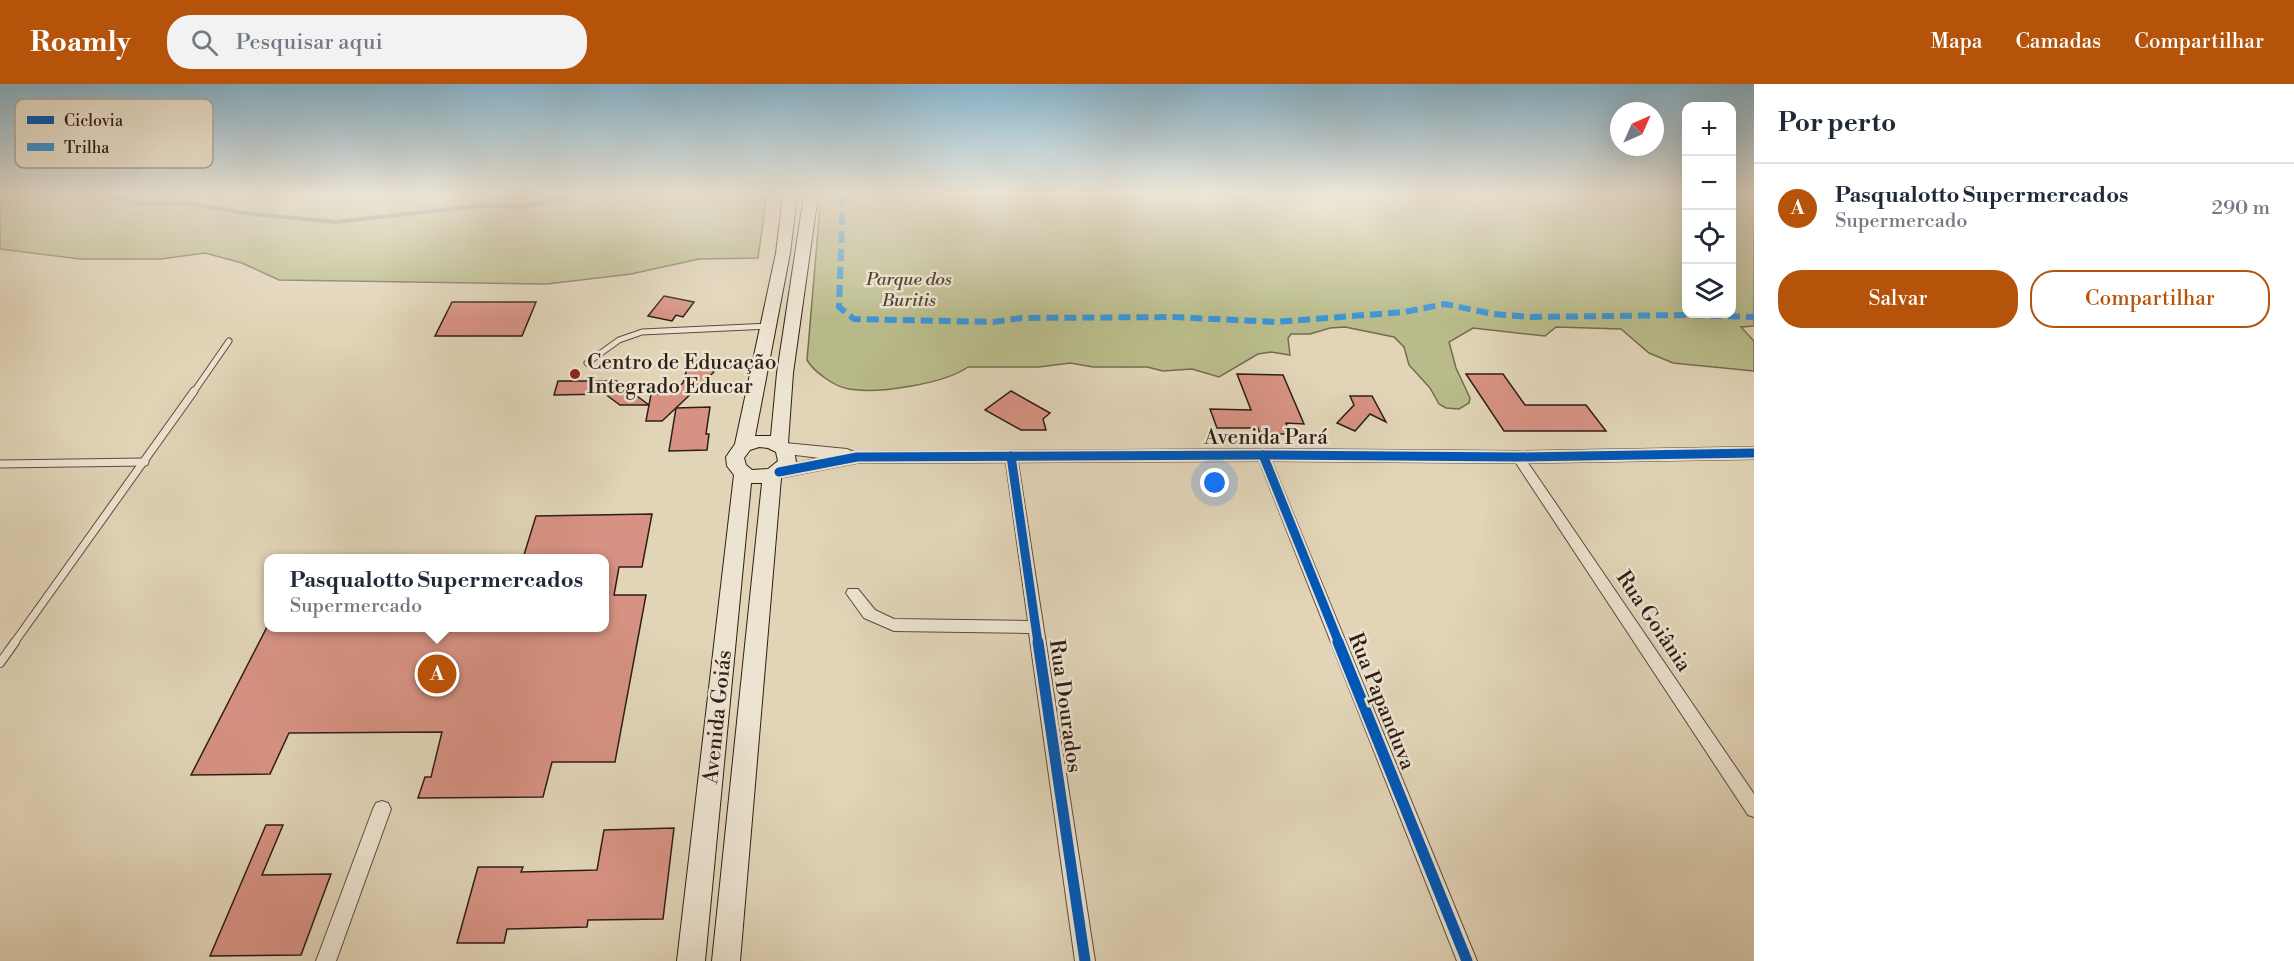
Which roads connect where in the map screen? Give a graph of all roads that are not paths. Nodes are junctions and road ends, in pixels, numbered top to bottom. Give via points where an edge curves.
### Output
1 (785, 236) edge
2 (805, 236) edge
3 (769, 326) junction
4 (229, 341) dead end
5 (587, 363) dead end
6 (744, 446) junction
7 (782, 447) junction
8 (1754, 453) edge
9 (1263, 455) junction
10 (1011, 456) junction
11 (857, 457) junction
12 (1518, 457) junction
13 (146, 462) junction
14 (0, 464) edge
15 (776, 473) junction
16 (743, 474) junction
17 (853, 592) dead end
18 (1036, 627) junction
19 (0, 663) edge
20 (382, 809) dead end
21 (1754, 809) edge
22 (326, 961) edge
23 (691, 961) edge
24 (726, 961) edge
25 (1085, 961) edge
26 (1467, 961) edge

1 - 3 main road
2 - 7 main road via 785,373
3 - 5 lane via 636,333 616,340
3 - 6 main road
4 - 13 lane
6 - 7 main road via 758,441
6 - 16 main road via 735,457 737,469
7 - 11 street
7 - 15 main road via 787,462
8 - 12 street, Avenida Pará
9 - 10 street, Avenida Pará
9 - 12 street, Avenida Pará
9 - 26 street, Rua Papanduva
10 - 11 street, Avenida Pará
10 - 18 street, Rua Dourados
11 - 15 street, Avenida Pará
12 - 21 street, Rua Goiânia
13 - 14 lane
13 - 19 lane
15 - 16 main road via 756,477
15 - 24 main road, Avenida Goiás
16 - 23 main road, Avenida Goiás
17 - 18 street via 866,613 894,625
18 - 25 street, Rua Dourados
20 - 22 street

